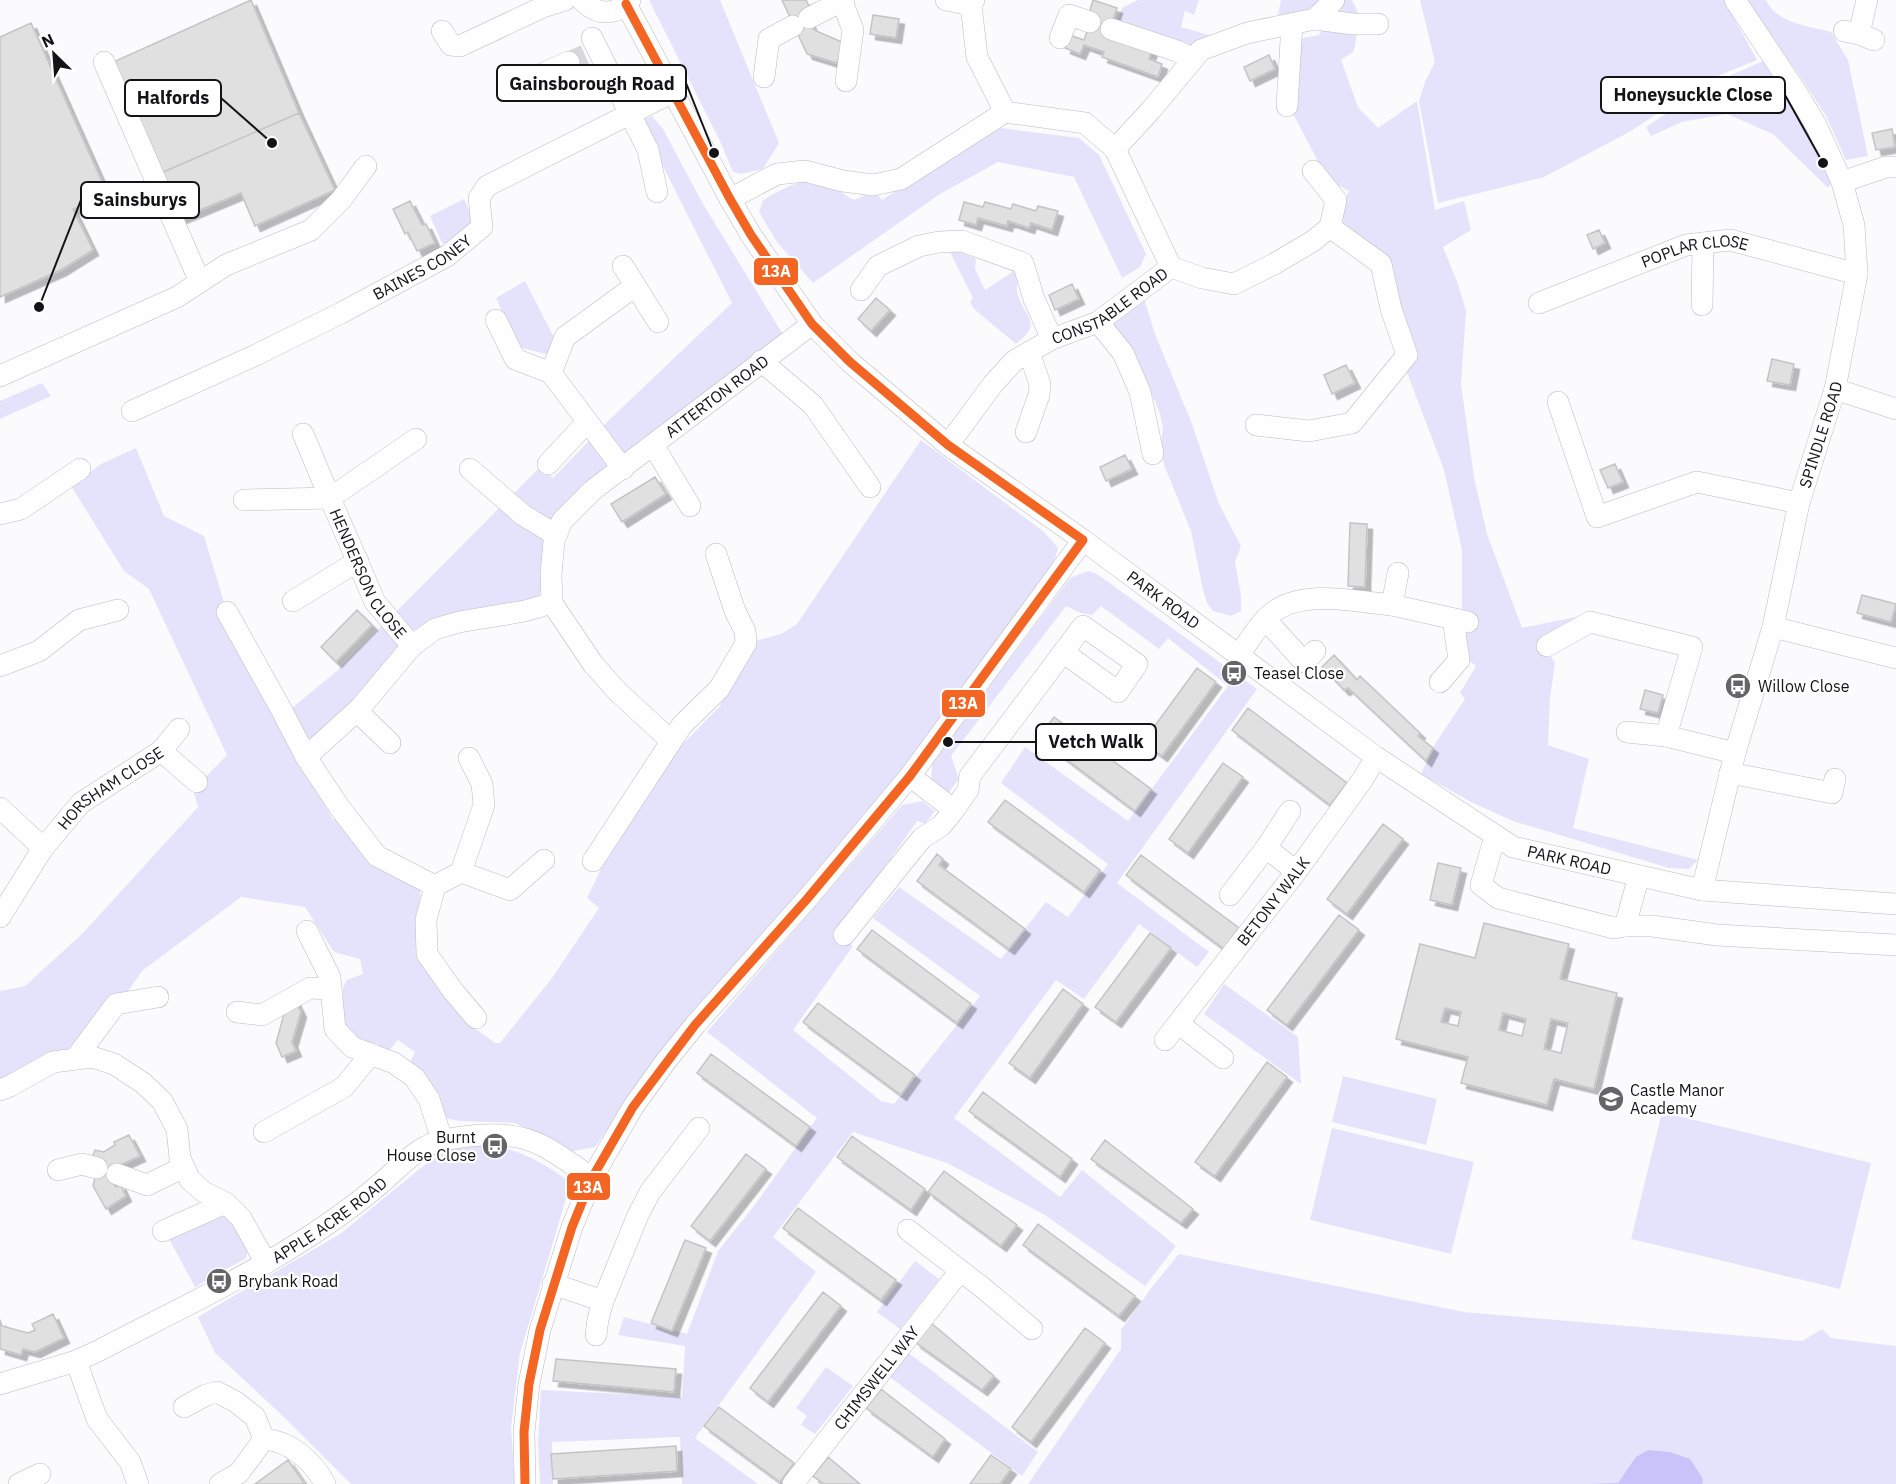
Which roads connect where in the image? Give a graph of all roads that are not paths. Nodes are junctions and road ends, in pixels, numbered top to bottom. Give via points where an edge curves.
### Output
1 (565, 0) edge
2 (582, 0) edge
3 (946, 0) edge
4 (1334, 0) edge
5 (1735, 0) edge
6 (1866, 0) edge
7 (843, 1) edge
8 (628, 2) edge
9 (973, 2) edge
10 (1315, 19) junction
11 (1090, 22) dead end
12 (1292, 24) junction
13 (1378, 24) dead end
14 (1111, 29) dead end
15 (442, 31) dead end
16 (1859, 35) dead end
17 (1060, 38) dead end
18 (1193, 59) junction
19 (104, 62) dead end
20 (764, 77) dead end
21 (846, 81) dead end
22 (516, 86) dead end
23 (674, 92) junction
24 (1287, 106) dead end
25 (1005, 112) junction
26 (630, 114) junction
27 (1115, 149) junction
28 (366, 166) dead end
29 (1896, 166) edge
30 (1313, 171) dead end
31 (1842, 182) junction
32 (657, 192) dead end
33 (730, 199) junction
34 (1330, 227) junction
35 (1703, 243) junction
36 (623, 266) dead end
37 (1171, 267) junction
38 (1857, 274) junction
39 (200, 282) junction
40 (634, 286) junction
41 (861, 290) dead end
42 (1539, 303) dead end
43 (1702, 305) dead end
44 (495, 320) dead end
45 (658, 322) dead end
46 (1098, 322) junction
47 (812, 324) junction
48 (1052, 339) junction
49 (1029, 352) junction
50 (761, 361) junction
51 (551, 373) junction
52 (0, 376) edge
53 (1834, 389) junction
54 (1558, 402) dead end
55 (1896, 409) edge
56 (132, 411) dead end
57 (587, 422) junction
58 (1256, 425) dead end
59 (1026, 432) dead end
60 (303, 434) dead end
61 (416, 439) dead end
62 (653, 445) junction
63 (948, 445) junction
64 (1153, 454) dead end
65 (548, 464) dead end
66 (80, 469) dead end
67 (471, 469) dead end
68 (623, 469) junction
69 (870, 487) dead end
70 (330, 498) junction
71 (244, 500) dead end
72 (1798, 503) junction
73 (690, 506) dead end
74 (0, 514) edge
75 (556, 535) junction
76 (1083, 540) junction
77 (716, 554) dead end
78 (358, 561) junction
79 (1398, 573) dead end
80 (293, 601) dead end
81 (552, 603) junction
82 (1392, 605) junction
83 (118, 610) dead end
84 (227, 612) dead end
85 (1266, 620) junction
86 (1773, 627) junction
87 (412, 646) junction
88 (1547, 646) dead end
89 (1315, 651) dead end
90 (1063, 652) dead end
91 (1239, 655) junction
92 (1896, 658) edge
93 (0, 666) edge
94 (1440, 682) dead end
95 (357, 711) junction
96 (179, 729) dead end
97 (1627, 732) dead end
98 (1666, 736) junction
99 (672, 741) junction
100 (390, 743) dead end
101 (161, 751) junction
102 (306, 757) junction
103 (1376, 757) junction
104 (469, 758) dead end
105 (1733, 763) junction
106 (910, 776) junction
107 (1835, 779) dead end
108 (197, 782) dead end
109 (0, 808) edge
110 (954, 810) junction
111 (1290, 811) dead end
112 (1495, 836) junction
113 (42, 848) junction
114 (1266, 848) junction
115 (544, 860) dead end
116 (593, 861) dead end
117 (1296, 871) junction
118 (461, 872) junction
119 (1639, 876) junction
120 (435, 886) junction
121 (1702, 890) junction
122 (1230, 895) dead end
123 (1896, 904) edge
124 (0, 917) edge
125 (1625, 926) junction
126 (307, 931) dead end
127 (844, 935) dead end
128 (1896, 945) edge
129 (330, 989) junction
130 (158, 997) dead end
131 (237, 1011) dead end
132 (476, 1018) dead end
133 (1179, 1024) junction
134 (1165, 1040) dead end
135 (371, 1054) junction
136 (1223, 1058) dead end
137 (75, 1059) junction
138 (0, 1090) edge
139 (699, 1128) dead end
140 (264, 1132) dead end
141 (442, 1140) junction
142 (184, 1167) junction
143 (57, 1170) dead end
144 (592, 1178) junction
145 (226, 1203) junction
146 (908, 1230) dead end
147 (163, 1232) dead end
148 (266, 1263) junction
149 (960, 1271) junction
150 (553, 1284) junction
151 (603, 1301) junction
152 (1032, 1329) dead end
153 (596, 1335) dead end
154 (76, 1361) junction
155 (0, 1384) edge
156 (184, 1407) dead end
157 (264, 1439) junction
158 (40, 1474) dead end
159 (18, 1484) edge
160 (138, 1484) edge
161 (220, 1484) edge
162 (325, 1484) edge
163 (525, 1484) edge
164 (793, 1484) edge

1 - 15 street via 460,46 451,45
2 - 8 street via 589,7 608,12
3 - 9 street
4 - 10 street
5 - 31 street, SPINDLE ROAD via 1796,90
6 - 16 street
7 - 20 street via 769,39
7 - 21 street via 853,30
8 - 23 street, PARK ROAD
9 - 25 street via 977,57
10 - 12 street
10 - 13 street
11 - 17 street via 1069,15
12 - 18 street via 1247,33 1201,50
12 - 24 street
14 - 18 street
18 - 27 street
19 - 39 street
22 - 26 street via 586,51
23 - 26 street, BAINES CONEY
23 - 33 street, PARK ROAD
25 - 27 street, CONSTABLE ROAD via 1085,123
25 - 33 street via 900,179 873,185 805,171 777,174
26 - 32 street via 648,150
26 - 56 street, BAINES CONEY via 487,186 479,198 482,227 447,256 256,355
27 - 37 street, CONSTABLE ROAD
28 - 39 street via 341,200 311,230 225,265
29 - 31 street
30 - 34 street via 1336,200
31 - 38 street, SPINDLE ROAD via 1854,225
33 - 47 street, PARK ROAD
34 - 37 street via 1313,241 1234,284
34 - 58 street via 1381,264 1407,355 1352,423 1309,432
35 - 38 street, POPLAR CLOSE via 1730,240
35 - 42 street, POPLAR CLOSE via 1686,245
35 - 43 street
36 - 40 street
37 - 46 street, CONSTABLE ROAD
38 - 53 street, SPINDLE ROAD
39 - 52 street via 177,297
40 - 45 street
40 - 51 street via 565,337
41 - 48 street via 878,266 919,246 962,240 1023,263
44 - 51 street via 515,359
46 - 48 street, CONSTABLE ROAD
46 - 64 street via 1123,353 1140,392
47 - 50 street, ATTERTON ROAD
47 - 63 street, PARK ROAD via 850,362
48 - 49 street, CONSTABLE ROAD
49 - 59 street via 1040,384
49 - 63 street, CONSTABLE ROAD via 1014,361 993,384
50 - 62 street, ATTERTON ROAD
50 - 69 street via 813,405
51 - 57 street
53 - 55 street
53 - 72 street, SPINDLE ROAD
54 - 72 street via 1597,517 1696,482
57 - 65 street
57 - 68 street
60 - 70 street
61 - 70 street, HENDERSON CLOSE
62 - 68 street, ATTERTON ROAD
62 - 73 street
63 - 76 street, PARK ROAD
66 - 74 street via 21,509
67 - 75 street via 523,515
68 - 75 street, ATTERTON ROAD via 593,490 562,521
70 - 71 street, HENDERSON CLOSE
70 - 78 street, HENDERSON CLOSE
72 - 86 street, SPINDLE ROAD
75 - 81 street, ATTERTON ROAD
76 - 91 street, PARK ROAD
76 - 106 street
77 - 99 street via 746,642 719,689 682,725
78 - 80 street
78 - 87 street, HENDERSON CLOSE via 375,602
79 - 82 street
81 - 87 street, HENDERSON CLOSE via 435,629
81 - 99 street via 593,664
82 - 85 street via 1311,598 1277,609
82 - 94 street via 1460,621 1459,660
83 - 93 street via 79,620 39,651
84 - 102 street
85 - 89 street via 1304,662
85 - 91 street
86 - 92 street
86 - 105 street, SPINDLE ROAD
87 - 95 street, HENDERSON CLOSE
88 - 98 street via 1590,622 1692,647
90 - 110 street via 970,776 968,790
91 - 103 street, PARK ROAD
95 - 100 street
95 - 102 street, HENDERSON CLOSE
96 - 101 street, HORSHAM CLOSE
97 - 98 street
98 - 105 street
99 - 116 street
101 - 108 street
101 - 113 street, HORSHAM CLOSE via 81,803
102 - 120 street via 377,856
103 - 112 street, PARK ROAD
103 - 117 street, BETONY WALK
104 - 118 street via 482,784 484,805
105 - 107 street via 1832,793
105 - 121 street, SPINDLE ROAD
106 - 110 street
106 - 144 street via 666,1061 633,1107
109 - 113 street
110 - 127 street via 941,826 922,838
111 - 114 street
112 - 119 street, PARK ROAD via 1513,847
112 - 125 street via 1481,885 1498,898 1614,928
113 - 124 street, HORSHAM CLOSE
114 - 117 street
114 - 122 street
115 - 118 street via 510,890
117 - 133 street, BETONY WALK
118 - 120 street
119 - 121 street, PARK ROAD
119 - 125 street
120 - 132 street via 426,920 427,954
121 - 123 street, PARK ROAD
125 - 128 street
126 - 129 street via 330,977
129 - 131 street via 310,988 262,1015
129 - 135 street via 335,1029 352,1047
130 - 137 street via 116,1004
133 - 134 street, BETONY WALK
133 - 136 street
135 - 140 street via 344,1087
135 - 141 street via 414,1077 429,1099
137 - 138 street via 53,1062
137 - 142 street via 92,1057 114,1064 162,1101 177,1129
139 - 151 street via 650,1192
141 - 144 street, APPLE ACRE ROAD via 510,1135 541,1145
141 - 148 street, APPLE ACRE ROAD via 425,1147 311,1236
142 - 143 street via 147,1185 82,1164
142 - 145 street via 190,1180
144 - 150 street
145 - 147 street
145 - 148 street via 241,1218
146 - 149 street
148 - 154 street, APPLE ACRE ROAD
149 - 152 street
149 - 164 street, CHIMSWELL WAY
150 - 151 street
150 - 163 street via 529,1384 524,1432
151 - 153 street
154 - 155 street, APPLE ACRE ROAD
154 - 160 street via 97,1419 130,1462
156 - 157 street via 218,1392 255,1417
157 - 161 street via 239,1473
157 - 162 street via 289,1445
158 - 159 street

